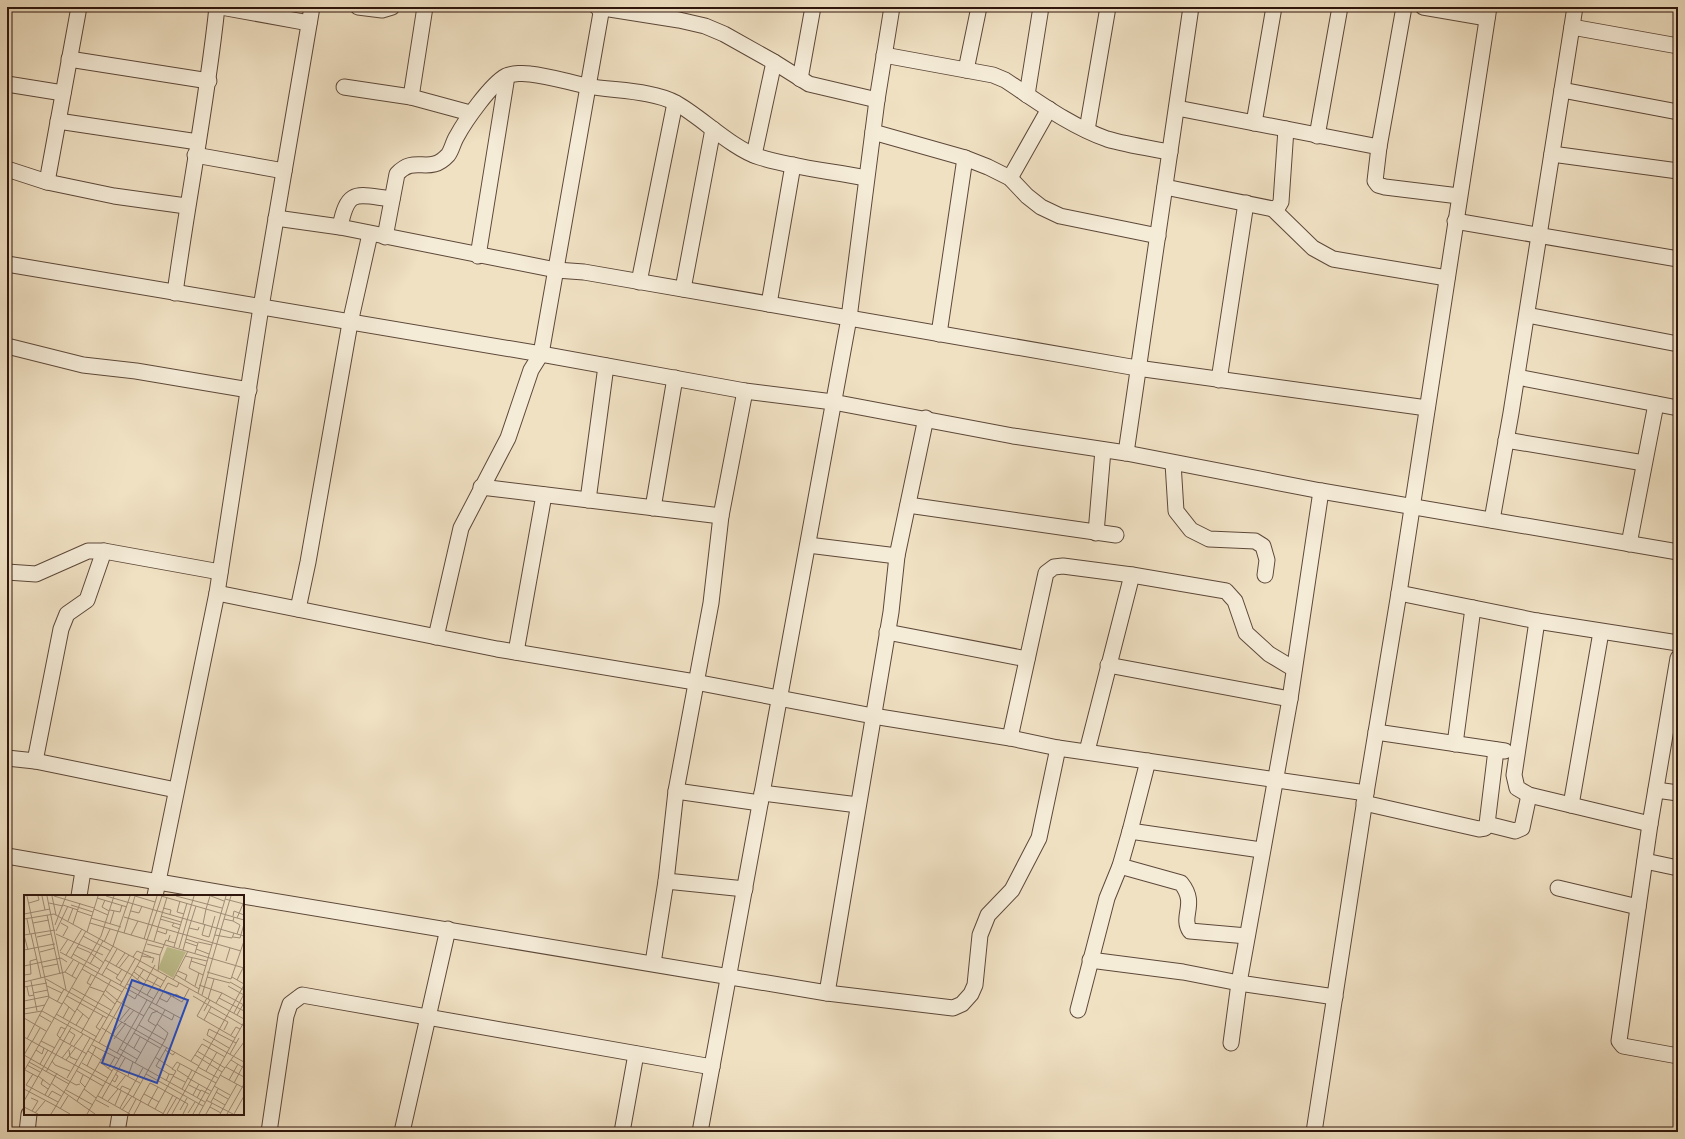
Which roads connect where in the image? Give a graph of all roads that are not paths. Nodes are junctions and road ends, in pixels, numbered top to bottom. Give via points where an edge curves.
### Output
1 (79, 7) edge
2 (217, 7) edge
3 (221, 7) edge
4 (312, 7) edge
5 (358, 7) edge
6 (392, 7) edge
7 (425, 7) edge
8 (600, 7) edge
9 (813, 7) edge
10 (892, 7) edge
11 (979, 7) edge
12 (1042, 7) edge
13 (1108, 7) edge
14 (1191, 7) edge
15 (1274, 7) edge
16 (1340, 7) edge
17 (1404, 7) edge
18 (1423, 7) edge
19 (1575, 7) edge
20 (680, 13) edge
21 (1488, 13) edge
22 (309, 23) junction
23 (1572, 27) junction
24 (1678, 46) edge
25 (884, 55) junction
26 (69, 59) junction
27 (774, 62) junction
28 (966, 70) junction
29 (506, 76) junction
30 (800, 79) junction
31 (209, 81) junction
32 (7, 84) edge
33 (588, 86) junction
34 (344, 87) dead end
35 (1562, 90) junction
36 (64, 93) junction
37 (1027, 95) junction
38 (411, 97) junction
39 (877, 100) junction
40 (675, 103) junction
41 (1176, 108) junction
42 (1049, 109) junction
43 (1678, 112) edge
44 (470, 113) junction
45 (58, 120) junction
46 (1254, 123) junction
47 (713, 128) junction
48 (1286, 129) junction
49 (1087, 130) junction
50 (872, 132) junction
51 (1317, 136) junction
52 (1379, 147) junction
53 (197, 148) junction
54 (1170, 152) junction
55 (1552, 154) junction
56 (754, 155) junction
57 (966, 158) junction
58 (793, 164) junction
59 (284, 171) junction
60 (1678, 171) edge
61 (8, 174) edge
62 (866, 178) junction
63 (1010, 178) junction
64 (47, 182) junction
65 (1165, 187) junction
66 (1459, 196) junction
67 (392, 199) junction
68 (1246, 204) junction
69 (186, 206) junction
70 (1273, 209) junction
71 (276, 218) junction
72 (1455, 222) junction
73 (340, 227) junction
74 (377, 235) junction
75 (1539, 235) junction
76 (1158, 236) junction
77 (478, 256) junction
78 (1678, 257) edge
79 (7, 264) edge
80 (556, 270) junction
81 (1447, 278) junction
82 (639, 282) junction
83 (684, 289) junction
84 (175, 293) junction
85 (769, 304) junction
86 (261, 307) junction
87 (1527, 315) junction
88 (849, 318) junction
89 (350, 323) junction
90 (939, 334) junction
91 (1678, 344) edge
92 (7, 346) edge
93 (541, 354) junction
94 (606, 366) junction
95 (1137, 368) junction
96 (1517, 377) junction
97 (675, 378) junction
98 (1219, 380) junction
99 (248, 390) junction
100 (744, 391) junction
101 (833, 402) junction
102 (1656, 404) junction
103 (1427, 408) junction
104 (1678, 408) edge
105 (926, 418) junction
106 (1506, 440) junction
107 (1103, 450) junction
108 (1126, 454) junction
109 (1173, 462) junction
110 (1644, 463) junction
111 (481, 487) junction
112 (1321, 491) junction
113 (544, 495) junction
114 (588, 500) junction
115 (908, 505) junction
116 (1411, 506) junction
117 (653, 508) junction
118 (721, 516) junction
119 (1492, 520) junction
120 (1096, 533) junction
121 (1116, 535) dead end
122 (1629, 544) junction
123 (808, 545) junction
124 (104, 551) junction
125 (1678, 552) edge
126 (897, 556) junction
127 (7, 572) edge
128 (220, 572) junction
129 (1132, 575) junction
130 (1265, 575) dead end
131 (217, 593) junction
132 (1399, 593) junction
133 (1473, 608) junction
134 (298, 609) junction
135 (1537, 620) junction
136 (887, 632) junction
137 (1601, 632) junction
138 (436, 637) junction
139 (1678, 643) edge
140 (516, 652) junction
141 (1678, 658) edge
142 (1027, 659) junction
143 (1108, 666) junction
144 (1294, 669) junction
145 (695, 682) junction
146 (778, 698) junction
147 (1290, 698) junction
148 (873, 716) junction
149 (1376, 732) junction
150 (1010, 738) junction
151 (1455, 744) junction
152 (1058, 748) junction
153 (1496, 750) junction
154 (1088, 752) junction
155 (1518, 753) junction
156 (7, 758) edge
157 (35, 761) junction
158 (1148, 761) junction
159 (1274, 780) junction
160 (176, 790) junction
161 (1656, 790) junction
162 (676, 791) junction
163 (1678, 793) edge
164 (1530, 795) junction
165 (761, 798) junction
166 (1365, 798) junction
167 (858, 805) junction
168 (1571, 805) junction
169 (1487, 824) junction
170 (1650, 824) junction
171 (1130, 831) junction
172 (1261, 850) junction
173 (7, 856) edge
174 (1645, 861) junction
175 (1120, 866) junction
176 (1678, 868) edge
177 (83, 871) junction
178 (666, 881) junction
179 (1558, 888) dead end
180 (156, 889) edge
181 (745, 890) junction
182 (79, 895) edge
183 (230, 895) edge
184 (244, 896) edge
185 (1638, 907) junction
186 (448, 929) junction
187 (1247, 936) junction
188 (1090, 960) junction
189 (653, 963) junction
190 (729, 976) junction
191 (1239, 983) junction
192 (827, 993) junction
193 (1334, 997) junction
194 (1078, 1010) dead end
195 (428, 1017) junction
196 (1231, 1043) dead end
197 (636, 1054) junction
198 (1678, 1056) edge
199 (712, 1067) junction
200 (29, 1115) edge
201 (120, 1115) edge
202 (27, 1132) edge
203 (117, 1132) edge
204 (269, 1132) edge
205 (402, 1132) edge
206 (622, 1132) edge
207 (700, 1132) edge
208 (1314, 1132) edge

1 - 26 street
2 - 31 street
3 - 22 street
4 - 22 street
5 - 6 street via 382,10
7 - 38 street
8 - 20 street
8 - 33 street
9 - 30 street
10 - 25 street
11 - 28 street
12 - 37 street
13 - 49 street
14 - 41 street
15 - 46 street
16 - 51 street
17 - 52 street
18 - 21 street
19 - 23 street
20 - 27 street
21 - 66 street
22 - 59 street
23 - 24 street
23 - 35 street
25 - 28 street
25 - 39 street
26 - 31 street
26 - 36 street
27 - 30 street
27 - 56 street
28 - 37 street via 993,75
29 - 33 street via 530,74
29 - 44 street
29 - 77 street
30 - 39 street via 809,84
31 - 53 street
32 - 36 street
33 - 40 street via 661,97
33 - 80 street
34 - 38 street
35 - 43 street
35 - 55 street
36 - 45 street
37 - 42 street
38 - 44 street
39 - 50 street
40 - 47 street
40 - 82 street
41 - 46 street
41 - 54 street
42 - 49 street
42 - 63 street
44 - 67 street via 449,154 439,162 426,166 404,166 397,174
45 - 53 street
45 - 64 street
46 - 48 street
47 - 56 street
47 - 83 street
48 - 51 street
48 - 70 street via 1281,202
49 - 54 street via 1108,139
50 - 57 street
50 - 62 street
51 - 52 street
52 - 66 street via 1374,173 1378,185
53 - 59 street
53 - 69 street
54 - 65 street
55 - 60 street
55 - 75 street
56 - 58 street
57 - 63 street
57 - 90 street
58 - 62 street
58 - 85 street
59 - 71 street
61 - 64 street
62 - 88 street
63 - 76 street via 1041,207 1060,216
64 - 69 street via 114,196
65 - 68 street
65 - 76 street
66 - 72 street
67 - 73 street via 360,195 350,199 344,207
67 - 74 street
68 - 70 street
68 - 98 street
69 - 84 street
70 - 81 street via 1313,248 1333,259
71 - 73 street
71 - 86 street
72 - 75 street
72 - 81 street
73 - 74 street
74 - 77 street
74 - 89 street
75 - 78 street
75 - 87 street
76 - 95 street
77 - 80 street
79 - 84 street
80 - 82 street via 584,272
80 - 93 street
81 - 103 street
82 - 83 street
83 - 85 street
84 - 86 street
85 - 88 street
86 - 89 street
86 - 99 street
87 - 91 street
87 - 96 street
88 - 90 street
88 - 101 street
89 - 93 street
89 - 134 street
90 - 95 street
92 - 99 street via 83,365 136,371
93 - 94 street
93 - 111 street via 531,370 508,438
94 - 97 street
94 - 114 street
95 - 98 street
95 - 108 street
96 - 102 street
96 - 106 street
97 - 100 street
97 - 117 street
98 - 103 street
99 - 128 street
100 - 101 street
100 - 118 street
101 - 105 street
101 - 123 street
102 - 104 street
102 - 110 street
103 - 116 street
105 - 107 street via 1013,436
105 - 115 street
106 - 110 street
106 - 119 street
107 - 108 street
107 - 120 street
108 - 109 street
109 - 112 street
109 - 130 street via 1176,511 1191,530 1209,539 1255,541 1263,546 1267,560
110 - 122 street
111 - 113 street
111 - 138 street via 461,528
112 - 116 street
112 - 144 street
113 - 114 street
113 - 140 street
114 - 117 street
115 - 120 street
115 - 126 street
116 - 119 street
116 - 132 street
117 - 118 street
118 - 145 street via 711,603
119 - 122 street
120 - 121 street
122 - 125 street
123 - 126 street
123 - 146 street
124 - 127 street via 88,551 36,574
124 - 128 street
124 - 157 street via 86,600 67,614 61,629
126 - 136 street
128 - 131 street
129 - 142 street via 1063,566 1054,567 1046,573
129 - 143 street
129 - 144 street via 1226,591 1235,601 1246,633 1269,654
131 - 134 street
131 - 160 street
132 - 133 street
132 - 149 street
133 - 135 street
133 - 151 street
134 - 138 street
135 - 137 street
135 - 155 street
136 - 142 street
136 - 148 street
137 - 139 street
137 - 168 street
138 - 140 street
140 - 145 street
141 - 161 street
142 - 150 street
143 - 147 street
143 - 154 street
144 - 147 street
145 - 146 street
145 - 162 street
146 - 148 street
146 - 165 street
147 - 159 street
148 - 150 street
148 - 167 street
149 - 151 street
149 - 166 street
150 - 152 street
151 - 153 street
152 - 154 street
152 - 192 street via 1039,838 1012,890 988,915 980,935 975,985 962,1004 953,1008
153 - 155 street
153 - 169 street
154 - 158 street
155 - 164 street via 1514,775 1517,788
156 - 157 street
157 - 160 street
158 - 159 street
158 - 171 street
159 - 166 street
159 - 172 street
160 - 180 street
161 - 163 street
161 - 170 street
162 - 165 street
162 - 178 street
164 - 168 street
164 - 169 street via 1522,828 1515,831
165 - 167 street
165 - 181 street
166 - 169 street via 1480,829
166 - 193 street
167 - 192 street
168 - 170 street
170 - 174 street
171 - 172 street
171 - 175 street
172 - 187 street
173 - 177 street
174 - 176 street
174 - 185 street
175 - 187 street via 1181,883 1190,897 1186,926 1190,931
175 - 188 street via 1107,898
177 - 180 street
177 - 182 street
178 - 181 street
178 - 189 street
179 - 185 street
180 - 183 street
181 - 190 street
184 - 186 street
185 - 198 street via 1619,1041 1623,1046
186 - 189 street
186 - 195 street
187 - 191 street
188 - 191 street via 1182,972
188 - 194 street
189 - 190 street
190 - 192 street
190 - 199 street
191 - 193 street
191 - 196 street
193 - 208 street
195 - 197 street
195 - 204 street via 302,995 290,1004 286,1016
195 - 205 street
197 - 199 street
197 - 206 street
199 - 207 street
200 - 202 street
201 - 203 street

